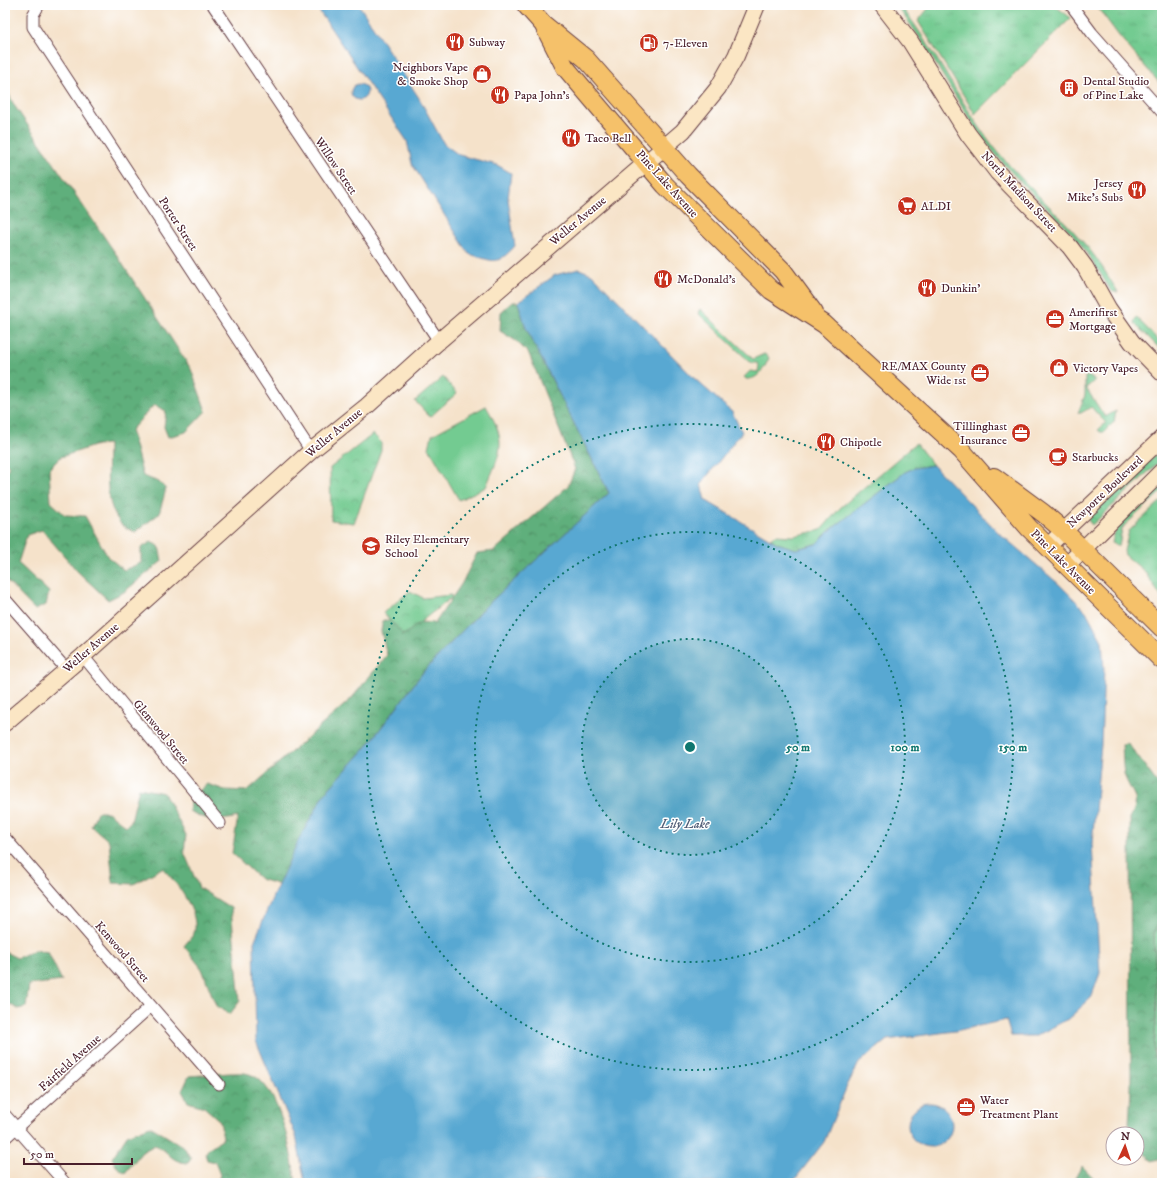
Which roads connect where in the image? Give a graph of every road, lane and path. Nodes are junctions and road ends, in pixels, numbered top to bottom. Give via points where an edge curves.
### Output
1 (212, 5) edge
2 (526, 5) edge
3 (757, 5) edge
4 (882, 5) edge
5 (1071, 5) edge
6 (37, 7) edge
7 (543, 24) junction
8 (1162, 112) edge
9 (665, 147) junction
10 (646, 163) junction
11 (818, 319) junction
12 (438, 341) junction
13 (1162, 373) edge
14 (1162, 438) edge
15 (311, 451) junction
16 (969, 459) junction
17 (1162, 471) edge
18 (1064, 531) junction
19 (1048, 546) junction
20 (1082, 550) junction
21 (1066, 564) junction
22 (5, 599) edge
23 (1162, 628) edge
24 (83, 656) junction
25 (1162, 660) edge
26 (66, 670) junction
27 (5, 722) edge
28 (220, 823) dead end
29 (5, 838) edge
30 (151, 1006) junction
31 (219, 1084) dead end
32 (5, 1115) edge
33 (16, 1128) junction
34 (5, 1138) edge
35 (65, 1183) edge

1 - 12 street, Willow Street
2 - 7 main road, Pine Lake Avenue
3 - 9 street, Weller Avenue via 736,56 718,88 687,126
4 - 13 street, North Madison Street via 910,41 968,134 998,173 1070,247 1132,342
5 - 8 street via 1092,33
6 - 15 street, Porter Street via 33,15 34,27
7 - 9 main road, Pine Lake Avenue via 586,59
7 - 10 main road, Pine Lake Avenue via 565,67
9 - 10 street, Weller Avenue
9 - 11 main road, Pine Lake Avenue via 688,175 783,271
10 - 11 main road, Pine Lake Avenue via 729,251 770,290
10 - 12 street, Weller Avenue
11 - 16 main road, Pine Lake Avenue
12 - 15 street, Weller Avenue via 367,406
14 - 18 street, Newporte Boulevard
15 - 24 street, Weller Avenue
16 - 18 main road, Pine Lake Avenue
16 - 19 main road, Pine Lake Avenue
17 - 20 street, Newporte Boulevard
18 - 19 street, Newporte Boulevard
18 - 20 main road, Pine Lake Avenue
19 - 21 main road, Pine Lake Avenue
20 - 21 street, Newporte Boulevard
20 - 23 main road, Pine Lake Avenue
21 - 25 main road, Pine Lake Avenue
22 - 26 street
24 - 26 street, Weller Avenue
24 - 28 street, Glenwood Street
26 - 27 street, Weller Avenue
29 - 30 street, Kenwood Street
30 - 31 street, Kenwood Street
30 - 33 street, Fairfield Avenue
32 - 33 street
33 - 34 street, Fairfield Avenue
33 - 35 street

